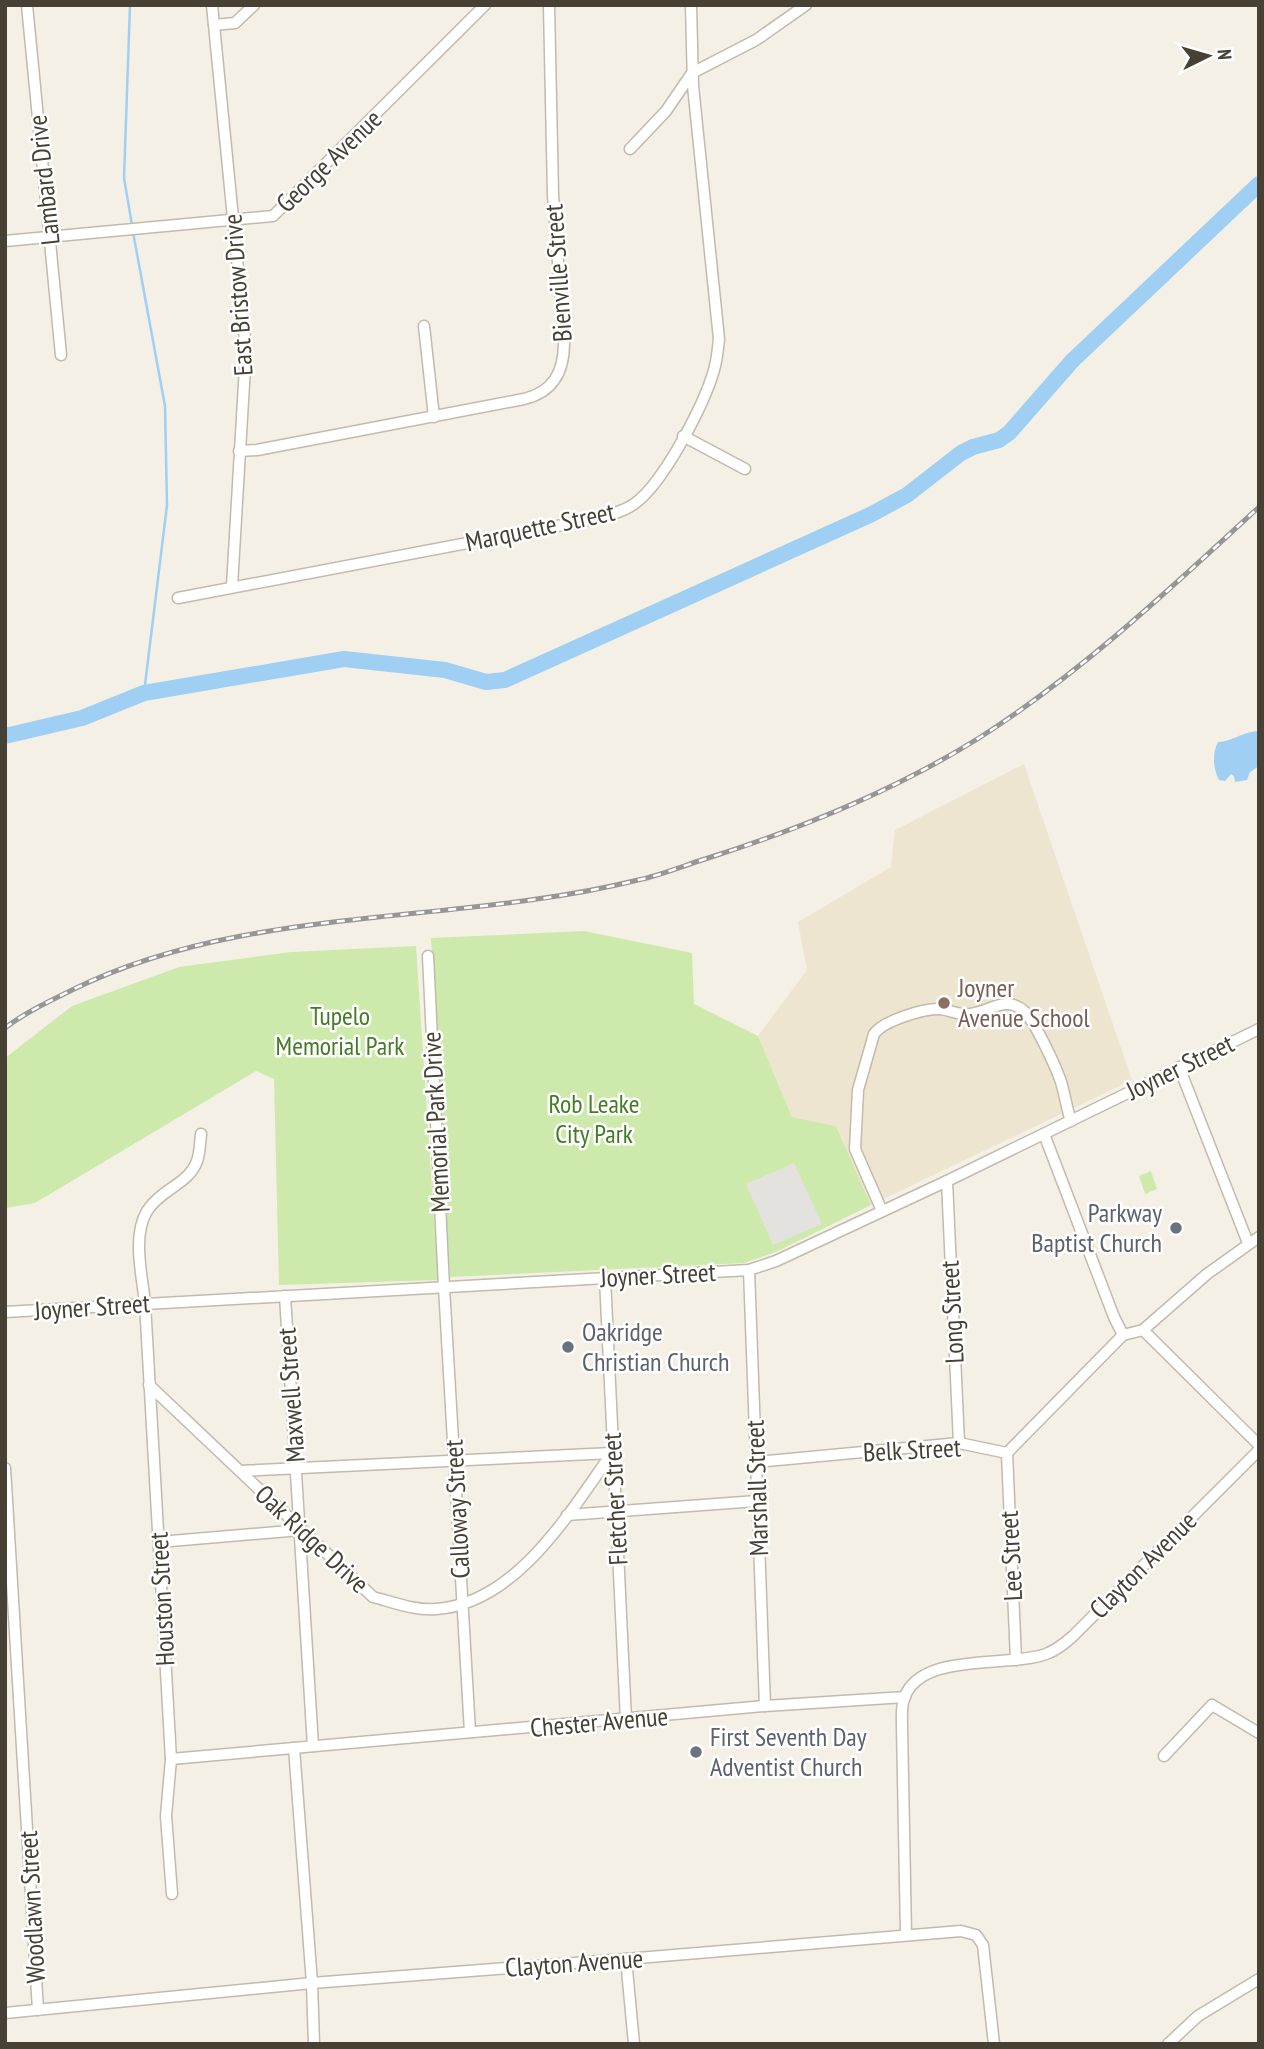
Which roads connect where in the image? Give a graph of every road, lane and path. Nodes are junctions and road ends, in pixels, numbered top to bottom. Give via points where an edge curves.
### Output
1 (27, 5) edge
2 (212, 5) edge
3 (254, 5) edge
4 (485, 5) edge
5 (549, 5) edge
6 (691, 5) edge
7 (806, 5) edge
8 (214, 26) junction
9 (692, 73) junction
10 (630, 149) dead end
11 (233, 221) junction
12 (50, 239) junction
13 (5, 241) edge
14 (424, 326) dead end
15 (61, 355) dead end
16 (434, 417) junction
17 (683, 436) junction
18 (239, 451) junction
19 (745, 469) dead end
20 (232, 586) junction
21 (178, 598) dead end
22 (428, 956) dead end
23 (1259, 1029) edge
24 (1179, 1067) junction
25 (1071, 1121) junction
26 (201, 1134) dead end
27 (1044, 1134) junction
28 (947, 1181) junction
29 (882, 1211) junction
30 (1259, 1237) edge
31 (1248, 1243) junction
32 (749, 1269) junction
33 (605, 1278) junction
34 (444, 1287) junction
35 (285, 1296) junction
36 (145, 1303) junction
37 (5, 1312) edge
38 (1143, 1331) junction
39 (1123, 1335) junction
40 (149, 1385) junction
41 (959, 1443) junction
42 (1259, 1448) edge
43 (612, 1453) junction
44 (1007, 1453) junction
45 (454, 1461) junction
46 (757, 1462) junction
47 (5, 1468) edge
48 (296, 1469) junction
49 (240, 1471) junction
50 (757, 1501) junction
51 (617, 1511) junction
52 (567, 1515) junction
53 (301, 1530) junction
54 (159, 1542) junction
55 (463, 1605) junction
56 (1016, 1660) junction
57 (905, 1697) junction
58 (765, 1706) junction
59 (626, 1720) junction
60 (470, 1732) junction
61 (1259, 1732) edge
62 (313, 1746) junction
63 (294, 1748) junction
64 (1164, 1756) dead end
65 (171, 1759) junction
66 (172, 1895) dead end
67 (906, 1934) junction
68 (626, 1959) junction
69 (1259, 1979) edge
70 (312, 1983) junction
71 (38, 2010) junction
72 (5, 2013) edge
73 (314, 2044) edge
74 (634, 2044) edge
75 (994, 2044) edge
76 (1168, 2044) edge

1 - 12 street, Lambard Drive
2 - 8 street, East Bristow Drive
3 - 8 street via 235,23
4 - 11 street, George Avenue via 281,211 270,217
5 - 16 street, Bienville Street via 552,185 564,335 560,373 534,397
6 - 9 street, Marquette Street
7 - 9 street via 756,40
8 - 11 street, East Bristow Drive
9 - 10 street via 666,111
9 - 17 street, Marquette Street via 719,338 710,382
11 - 12 street, George Avenue
11 - 18 street, East Bristow Drive via 246,350
12 - 13 street, George Avenue
12 - 15 street, Lambard Drive
14 - 16 street
16 - 18 street, Bienville Street
17 - 19 street
17 - 20 street, Marquette Street via 653,486 618,512
18 - 20 street, East Bristow Drive
20 - 21 street, Marquette Street
22 - 34 street, Memorial Park Drive
23 - 24 street, Joyner Street
24 - 25 street, Joyner Street
24 - 31 street
25 - 27 street, Joyner Street
25 - 29 street via 1060,1079 1030,1018 1012,1004 961,1015 925,1010 880,1026 858,1090 855,1149
26 - 36 street, Houston Street via 198,1161 188,1177 161,1194 146,1213 139,1242
27 - 28 street, Joyner Street
27 - 39 street
28 - 29 street, Joyner Street
28 - 41 street, Long Street
29 - 32 street, Joyner Street
30 - 31 street
31 - 38 street
32 - 33 street, Joyner Street
32 - 46 street, Marshall Street
33 - 34 street, Joyner Street
33 - 43 street, Fletcher Street
34 - 35 street, Joyner Street
34 - 45 street, Calloway Street
35 - 36 street, Joyner Street
35 - 48 street, Maxwell Street
36 - 37 street, Joyner Street
36 - 40 street, Houston Street
38 - 39 street
38 - 42 street
39 - 44 street
40 - 49 street, Oak Ridge Drive
40 - 54 street, Houston Street
41 - 44 street, Belk Street
41 - 46 street, Belk Street
42 - 56 street, Clayton Avenue via 1065,1643 1039,1656
43 - 45 street
43 - 51 street, Fletcher Street
43 - 52 street, Oak Ridge Drive
44 - 56 street, Lee Street
45 - 48 street
45 - 55 street, Calloway Street
46 - 50 street, Marshall Street
47 - 71 street, Woodlawn Street
48 - 49 street
48 - 53 street, Maxwell Street
49 - 53 street, Oak Ridge Drive
50 - 51 street
50 - 58 street, Marshall Street
51 - 52 street
51 - 59 street, Fletcher Street
52 - 55 street, Oak Ridge Drive via 522,1569
53 - 54 street
53 - 55 street, Oak Ridge Drive via 373,1597 434,1609
53 - 62 street, Maxwell Street
54 - 65 street, Houston Street
55 - 60 street, Calloway Street
56 - 57 street via 931,1671
57 - 58 street, Chester Avenue
57 - 67 street
58 - 59 street, Chester Avenue
59 - 60 street, Chester Avenue
60 - 62 street, Chester Avenue
61 - 64 street via 1212,1705
62 - 63 street, Chester Avenue
63 - 65 street, Chester Avenue
63 - 70 street
65 - 66 street, Houston Street via 166,1815
67 - 68 street, Clayton Avenue
67 - 75 street, Clayton Avenue via 961,1931 981,1940
68 - 70 street, Clayton Avenue
68 - 74 street
69 - 76 street via 1198,2017
70 - 71 street, Clayton Avenue
70 - 73 street
71 - 72 street, Clayton Avenue

